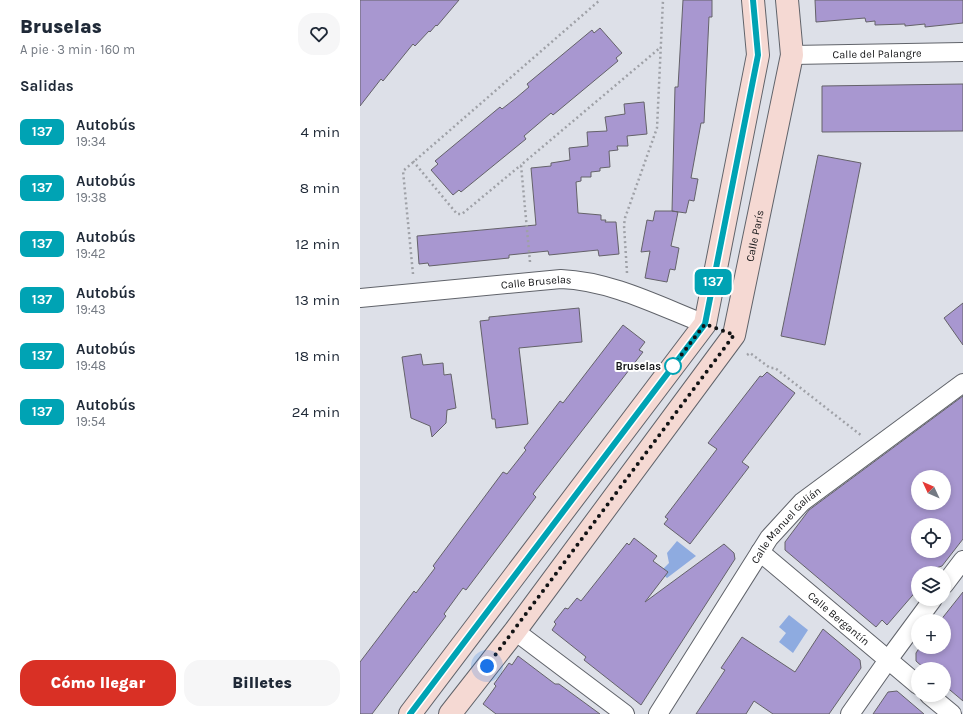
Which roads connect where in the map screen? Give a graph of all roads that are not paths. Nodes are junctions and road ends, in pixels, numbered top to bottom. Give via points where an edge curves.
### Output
1 (753, 0) edge
2 (787, 0) edge
3 (963, 52) edge
4 (758, 55) junction
5 (792, 55) junction
6 (360, 298) edge
7 (705, 324) junction
8 (734, 335) junction
9 (963, 383) edge
10 (760, 552) junction
11 (963, 560) edge
12 (951, 576) edge
13 (928, 606) edge
14 (515, 631) junction
15 (888, 660) junction
16 (911, 679) edge
17 (937, 702) edge
18 (410, 714) edge
19 (450, 714) edge
20 (625, 714) edge
21 (658, 714) edge
22 (850, 714) edge
23 (952, 714) edge

1 - 4 main road
2 - 5 main road, Calle París
3 - 5 street, Calle del Palangre
4 - 5 main road
4 - 7 main road
5 - 8 main road, Calle París
6 - 7 street, Calle Bruselas via 561,279 577,280 610,287
7 - 8 main road
7 - 18 main road
8 - 14 main road, Calle París
9 - 10 street, Calle Manuel Galián via 802,502 779,525
10 - 15 street, Calle Bergantín
10 - 21 street, Calle Manuel Galián
11 - 12 street
13 - 15 street
14 - 19 main road, Calle París
14 - 20 street
15 - 16 street, Calle Bergantín
15 - 22 street
17 - 23 street

